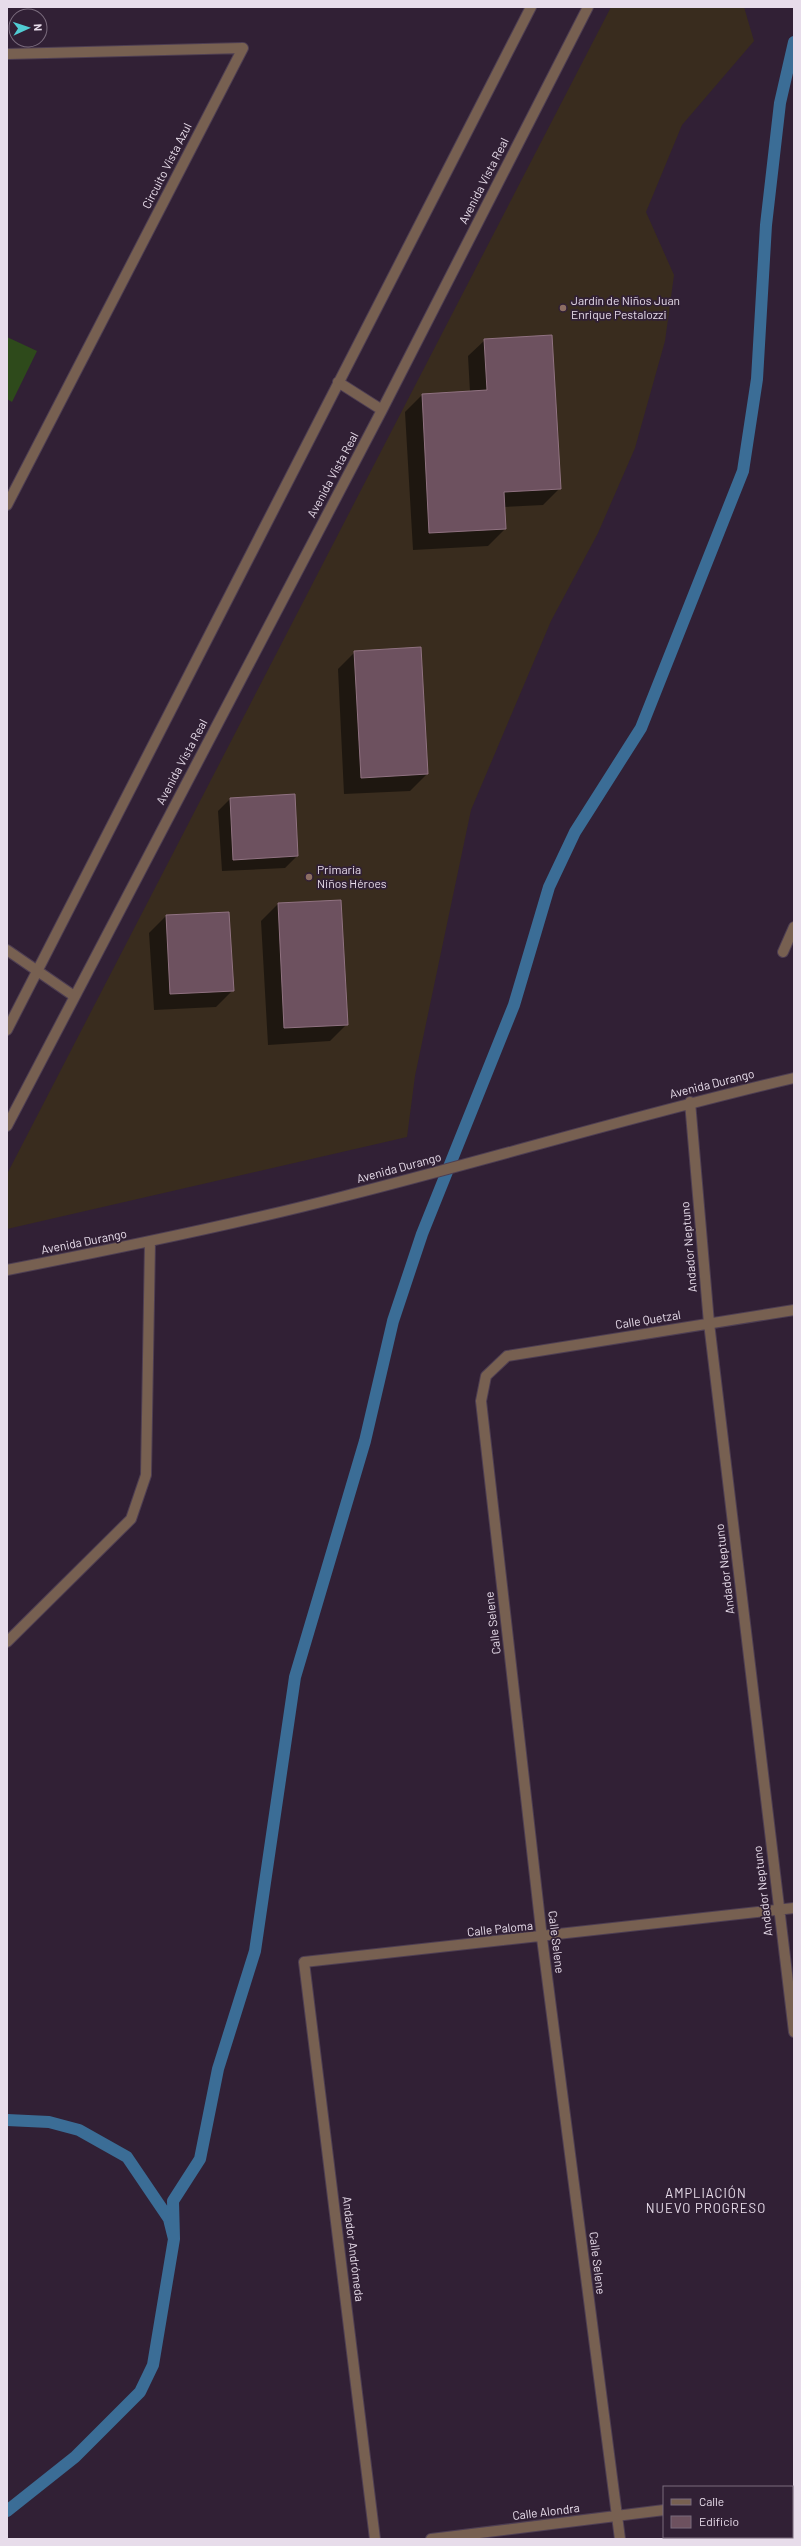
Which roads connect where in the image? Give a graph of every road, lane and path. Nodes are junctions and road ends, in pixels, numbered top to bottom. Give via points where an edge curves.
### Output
1 (531, 7) edge
2 (588, 7) edge
3 (7, 54) edge
4 (338, 382) junction
5 (382, 410) junction
6 (7, 505) edge
7 (794, 927) edge
8 (7, 950) edge
9 (794, 950) edge
10 (36, 970) junction
11 (74, 996) junction
12 (7, 1030) edge
13 (794, 1078) edge
14 (690, 1102) junction
15 (7, 1126) edge
16 (150, 1242) junction
17 (7, 1270) edge
18 (794, 1310) edge
19 (709, 1323) junction
20 (507, 1356) joint
21 (7, 1642) edge
22 (794, 1908) edge
23 (778, 1910) junction
24 (542, 1938) junction
25 (304, 1962) joint
26 (794, 2032) edge
27 (663, 2510) edge
28 (617, 2516) junction
29 (375, 2539) edge
30 (431, 2539) edge
31 (620, 2539) edge

1 - 4 street
2 - 5 street, Avenida Vista Real
3 - 6 street, Circuito Vista Azul via 243,48
4 - 5 street
4 - 10 street
5 - 11 street, Avenida Vista Real
7 - 9 street via 783,952
8 - 10 street
10 - 11 street
10 - 12 street
11 - 15 street, Avenida Vista Real
13 - 14 street, Avenida Durango
14 - 16 street, Avenida Durango via 345,1196
14 - 19 street, Andador Neptuno
16 - 17 street, Avenida Durango
16 - 21 street via 146,1475 131,1519
18 - 19 street, Calle Quetzal
19 - 20 street, Calle Quetzal
19 - 23 street, Andador Neptuno
20 - 24 street, Calle Selene via 486,1376 481,1401
22 - 23 street, Calle Paloma
23 - 24 street, Calle Paloma
23 - 26 street, Andador Neptuno
24 - 25 street, Calle Paloma
24 - 28 street, Calle Selene
25 - 29 street, Andador Andrómeda
27 - 28 street, Calle Alondra
28 - 30 street, Calle Alondra
28 - 31 street, Calle Selene

